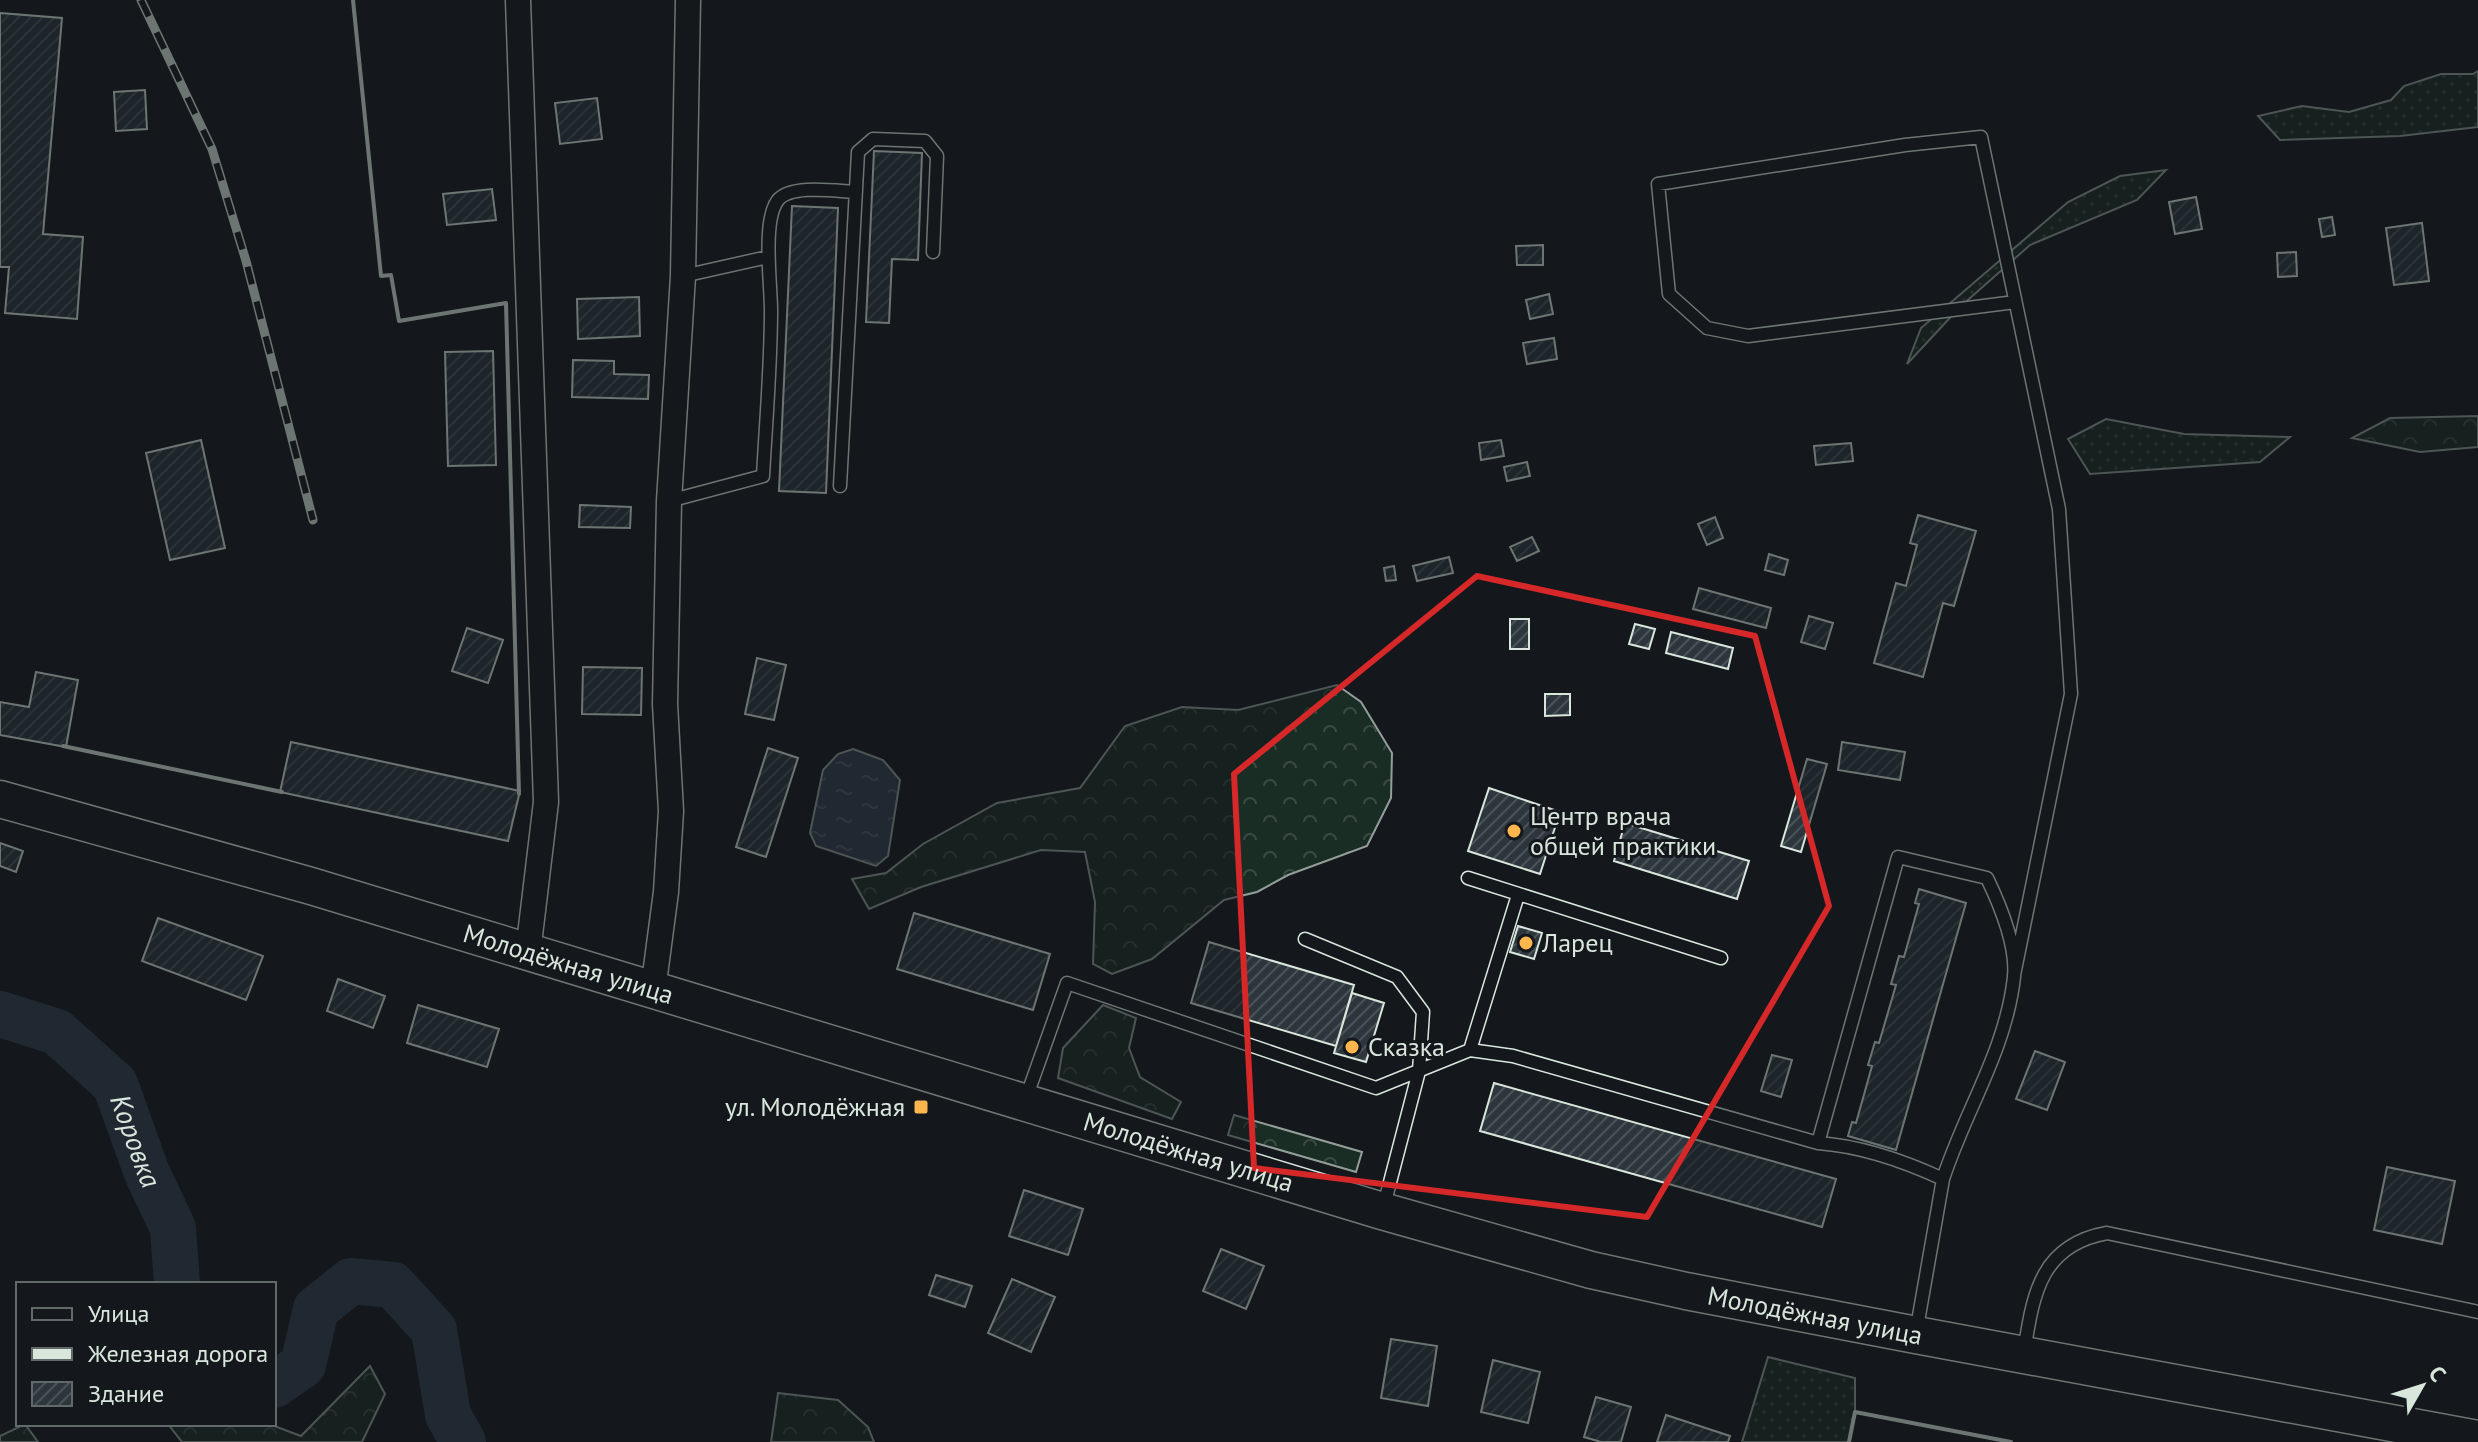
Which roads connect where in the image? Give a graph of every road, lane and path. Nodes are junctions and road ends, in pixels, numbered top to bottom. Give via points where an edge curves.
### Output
1 (518, 0) edge
2 (688, 0) edge
3 (856, 192) junction
4 (933, 252) dead end
5 (768, 257) junction
6 (683, 276) junction
7 (2015, 302) junction
8 (840, 486) dead end
9 (669, 501) junction
10 (0, 799) edge
11 (1468, 878) dead end
12 (1518, 895) junction
13 (1305, 939) dead end
14 (528, 952) junction
15 (1721, 958) dead end
16 (2014, 975) junction
17 (653, 990) junction
18 (1470, 1050) junction
19 (1419, 1071) junction
20 (1025, 1103) junction
21 (1818, 1143) junction
22 (1943, 1179) junction
23 (1382, 1211) junction
24 (2478, 1312) edge
25 (1916, 1335) junction
26 (2024, 1355) junction
27 (2478, 1439) edge

1 - 14 street via 546,802
2 - 6 street
3 - 4 lane via 858,152 873,139 925,141 937,156
3 - 5 lane via 792,190 779,199 772,213
3 - 8 lane
5 - 6 lane
5 - 9 lane via 771,309 763,476
6 - 9 street
7 - 7 lane via 1981,137 1658,184 1669,294 1707,328 1748,336
7 - 16 lane via 2059,509 2071,694
9 - 17 street via 665,704 671,811
10 - 14 main road, Молодёжная улица
11 - 12 lane
12 - 15 lane
12 - 18 lane
13 - 19 lane via 1397,977 1423,1012
14 - 17 main road, Молодёжная улица
16 - 21 lane via 2005,915 1987,878 1898,857
16 - 22 lane via 1994,1059
17 - 20 main road, Молодёжная улица
18 - 19 lane
18 - 21 lane via 1513,1056
19 - 20 lane via 1376,1088 1067,983
19 - 23 lane
20 - 23 main road, Молодёжная улица
21 - 22 lane via 1912,1165
22 - 25 lane
23 - 25 main road, Молодёжная улица via 1591,1270
24 - 26 lane via 2107,1233 2072,1246 2043,1276 2033,1298
25 - 26 main road, Молодёжная улица
26 - 27 main road, Молодёжная улица

